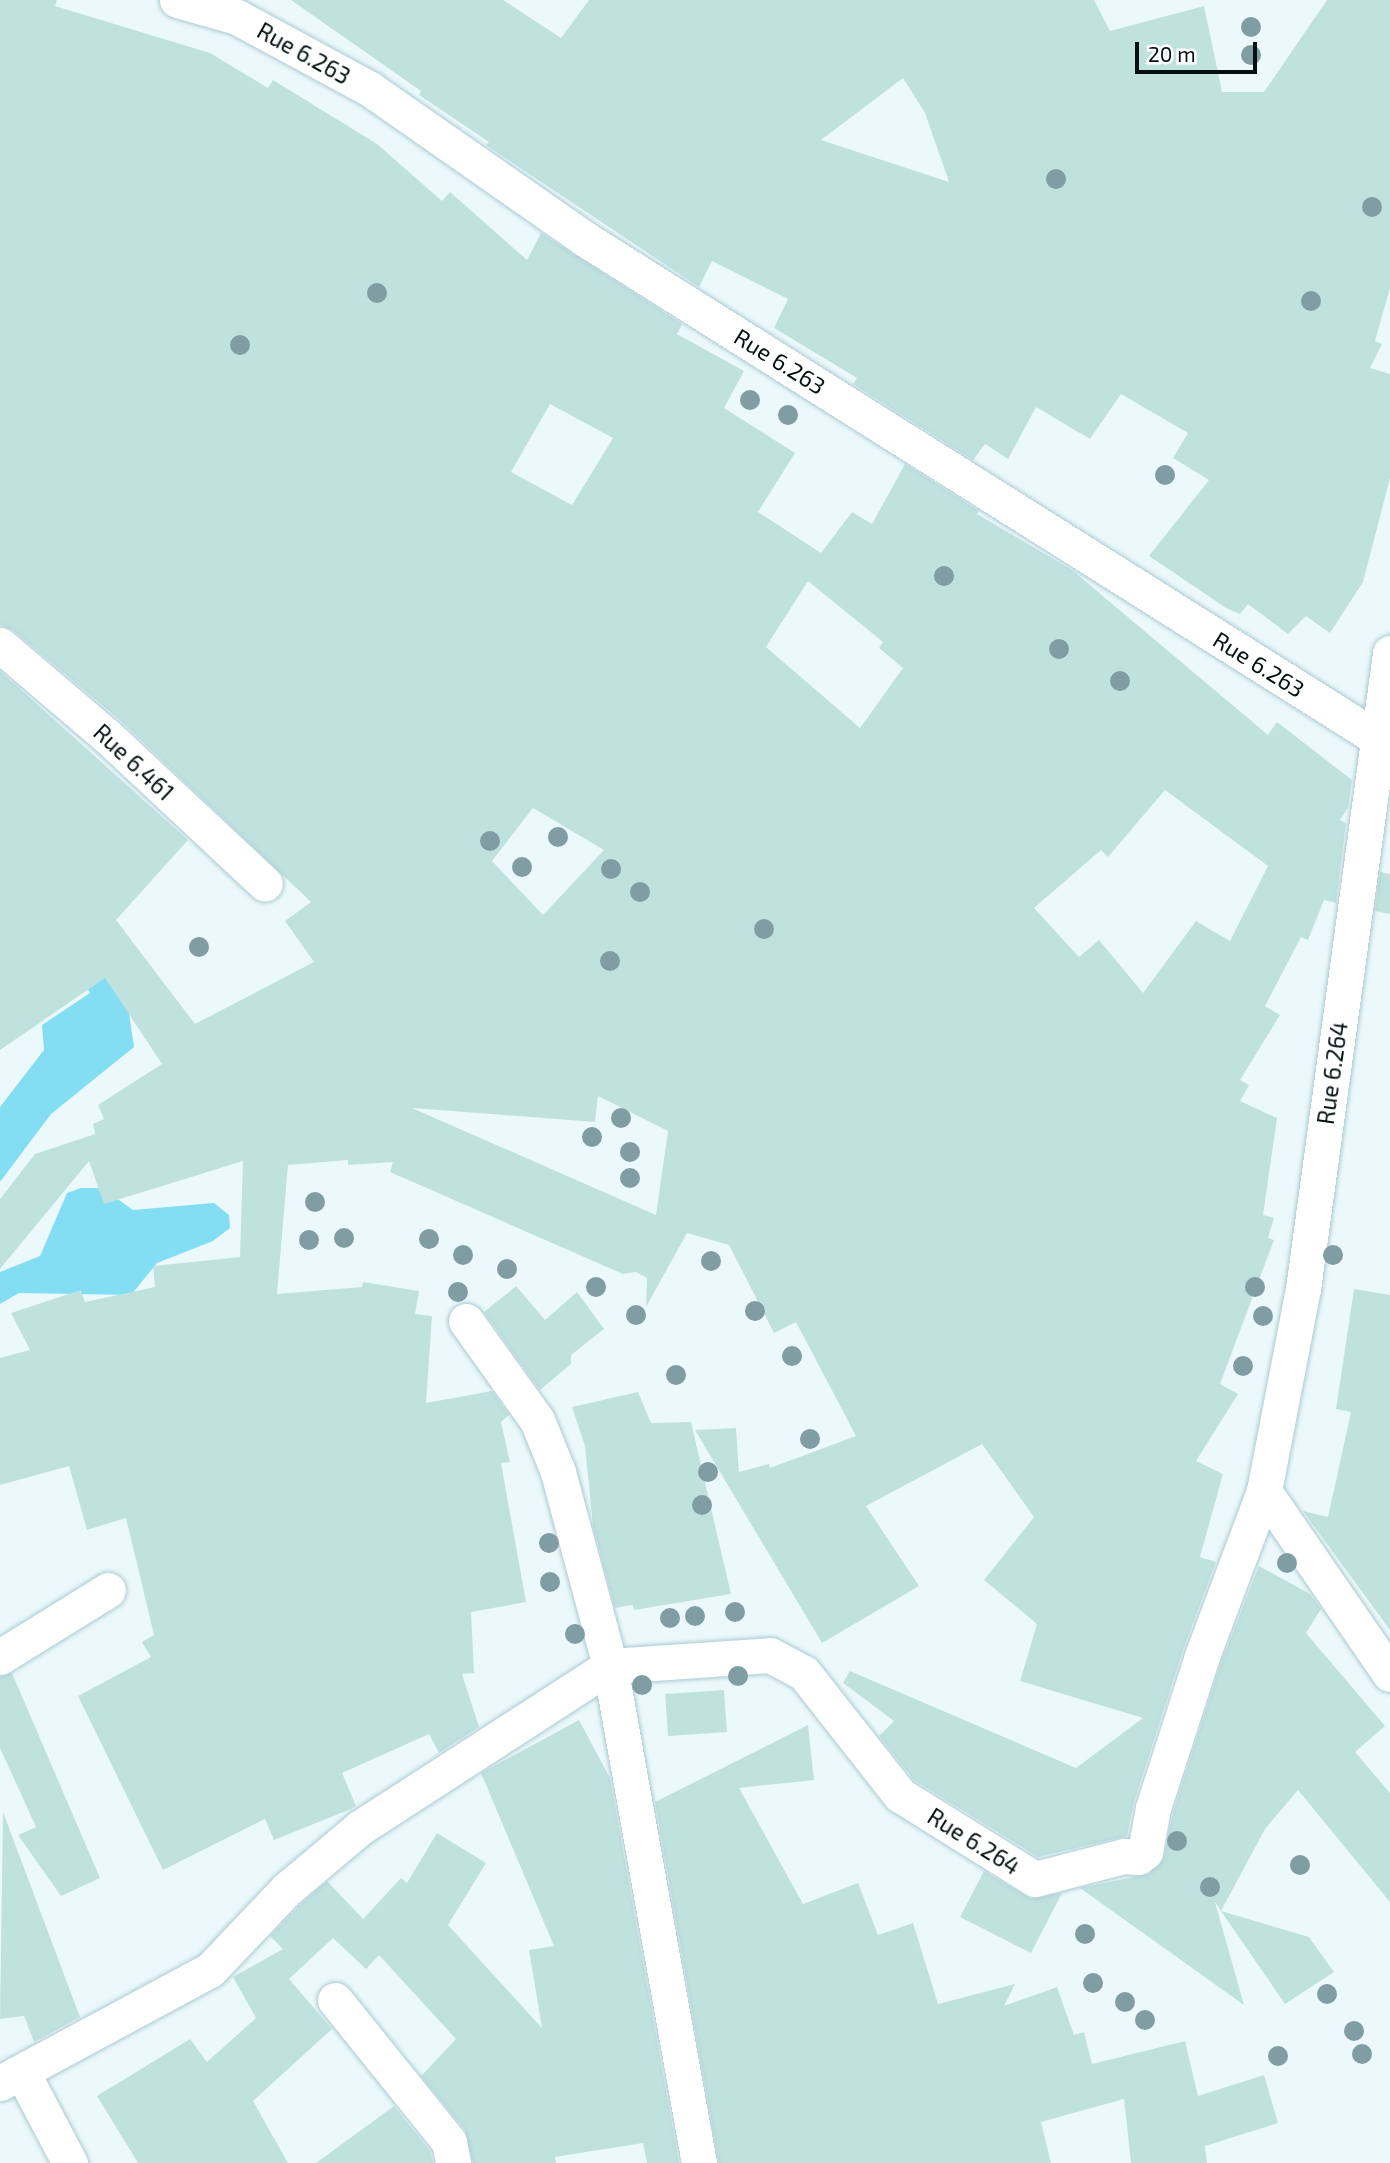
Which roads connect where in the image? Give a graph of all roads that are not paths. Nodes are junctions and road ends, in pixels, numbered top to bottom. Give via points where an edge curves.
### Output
1 (177, 0) edge
2 (0, 645) edge
3 (1390, 653) edge
4 (1377, 738) junction
5 (1379, 804) edge
6 (265, 884) dead end
7 (466, 1321) dead end
8 (1264, 1490) junction
9 (108, 1590) dead end
10 (0, 1657) edge
11 (610, 1666) junction
12 (1390, 1674) edge
13 (335, 2000) dead end
14 (12, 2079) edge
15 (70, 2163) edge
16 (453, 2163) edge
17 (699, 2163) edge

1 - 4 street, Rue 6.263 via 237,17 370,89 586,239
2 - 6 street, Rue 6.461 via 107,736
3 - 4 street, Rue 6.264
4 - 5 street, Rue 6.264
5 - 8 street, Rue 6.264 via 1303,1289
7 - 11 street via 537,1420 558,1472
8 - 11 street, Rue 6.264 via 1190,1694 1153,1808 1145,1852 1138,1857 1124,1856 1035,1879 900,1795 804,1673 770,1656
8 - 12 street
9 - 10 street
11 - 14 street via 361,1827 287,1889 210,1970
11 - 17 street
13 - 16 street via 449,2142
14 - 15 street

